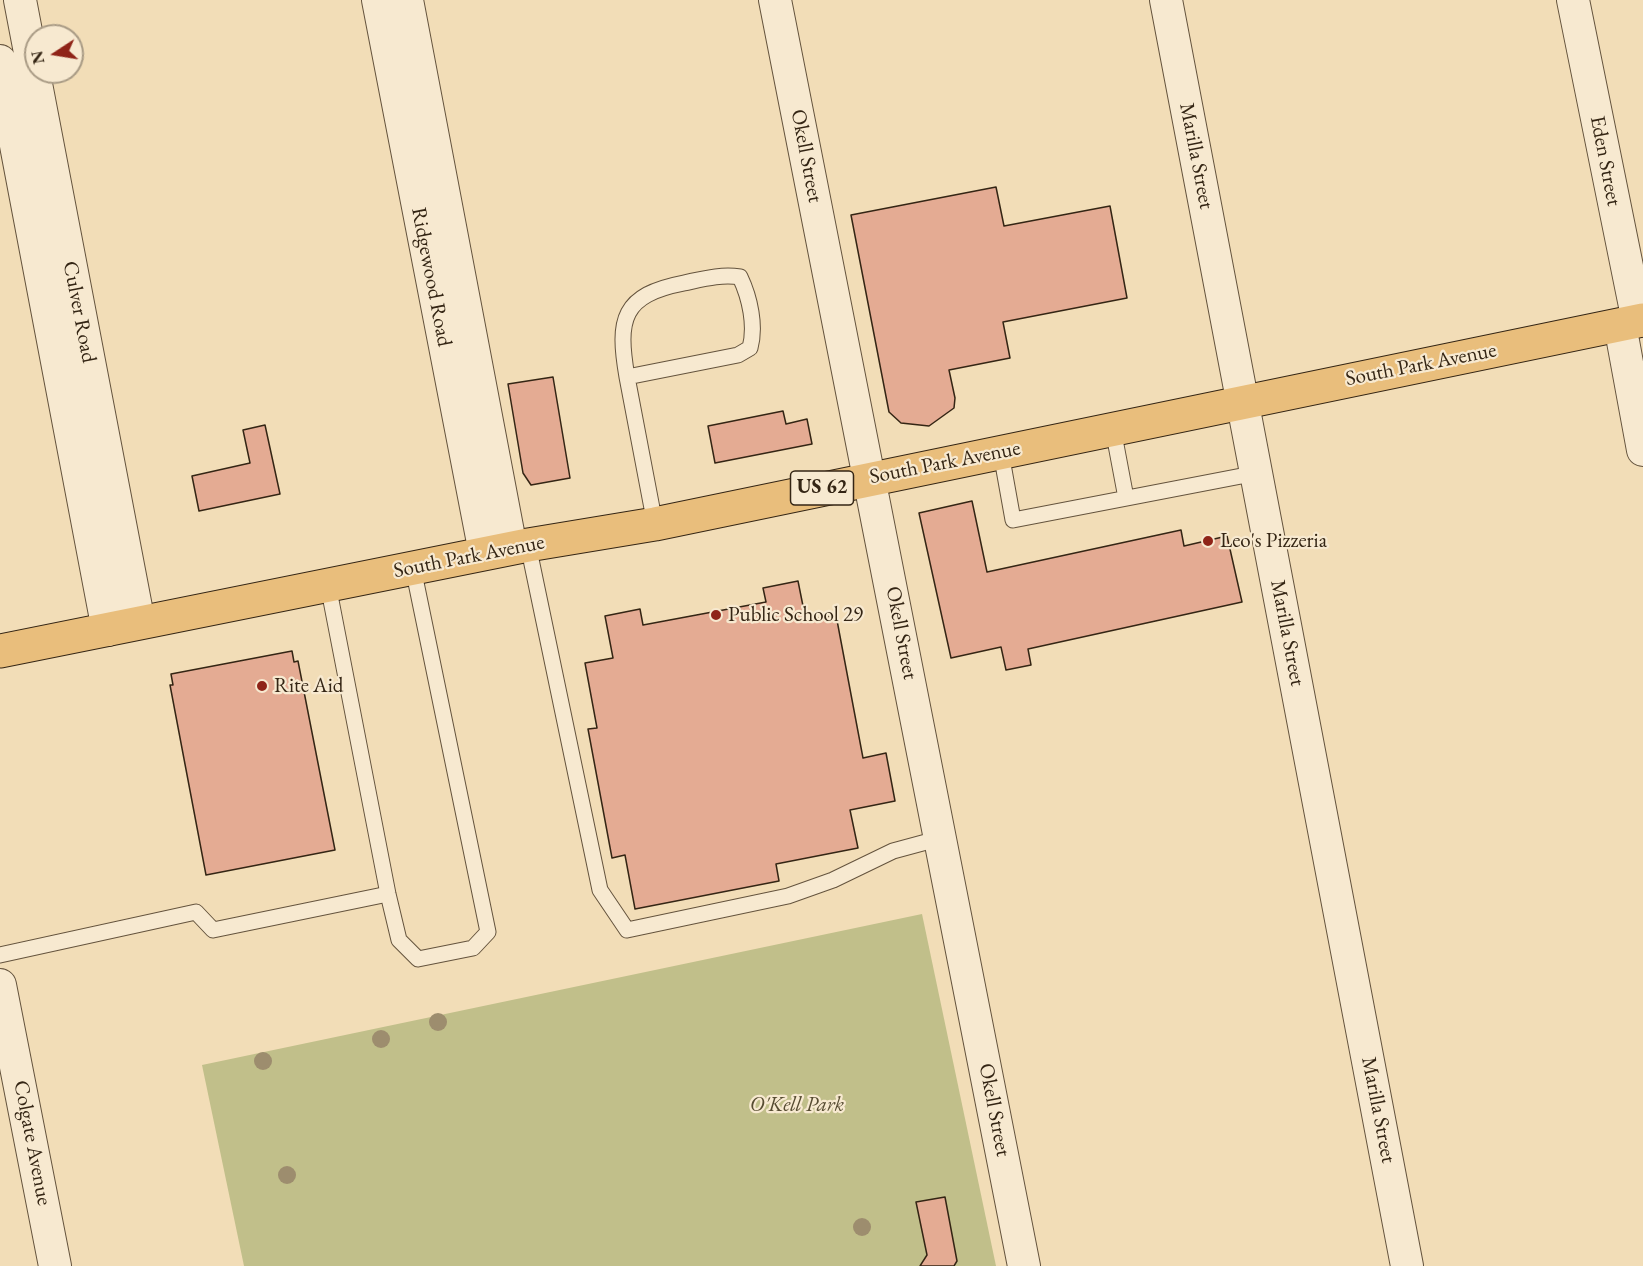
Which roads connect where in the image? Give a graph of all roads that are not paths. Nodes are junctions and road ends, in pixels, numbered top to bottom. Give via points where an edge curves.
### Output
1 (20, 0) edge
2 (378, 0) edge
3 (407, 0) edge
4 (775, 0) edge
5 (1166, 0) edge
6 (1573, 0) edge
7 (0, 61) edge
8 (410, 91) junction
9 (1633, 322) edge
10 (627, 377) junction
11 (1243, 401) junction
12 (1113, 429) junction
13 (1643, 450) edge
14 (1001, 453) junction
15 (1257, 473) junction
16 (870, 478) junction
17 (1126, 498) junction
18 (655, 524) junction
19 (508, 549) junction
20 (413, 568) junction
21 (328, 585) junction
22 (123, 626) junction
23 (0, 651) edge
24 (941, 837) junction
25 (388, 894) junction
26 (0, 955) edge
27 (0, 985) edge
28 (55, 1266) edge
29 (1024, 1266) edge
30 (1407, 1266) edge

1 - 22 street, Culver Road
2 - 8 street, Ridgewood Road
3 - 8 street, Ridgewood Road
4 - 16 street, Okell Street
5 - 11 street, Marilla Street
6 - 9 street, Eden Street
7 - 22 street, Culver Road
8 - 19 street, Ridgewood Road
9 - 11 main road, South Park Avenue / US 62
9 - 13 street, Eden Street
10 - 10 lane via 622,330 628,310 659,288 726,275 740,277 754,334 750,348 738,355
10 - 18 lane
11 - 12 main road, South Park Avenue / US 62
11 - 15 street, Marilla Street
12 - 14 main road, South Park Avenue / US 62
12 - 17 lane
14 - 16 main road, South Park Avenue / US 62
14 - 17 lane via 1014,520
15 - 17 lane
15 - 30 street, Marilla Street
16 - 18 main road, South Park Avenue / US 62
16 - 24 street, Okell Street
18 - 19 main road, South Park Avenue / US 62
19 - 20 main road, South Park Avenue / US 62
19 - 24 lane via 600,890 627,930 788,896 833,880 893,851
20 - 21 main road, South Park Avenue / US 62
20 - 25 lane via 489,932 473,948 418,959 399,940
21 - 22 main road, South Park Avenue / US 62
21 - 25 lane
22 - 23 main road, South Park Avenue / US 62
24 - 29 street, Okell Street
25 - 26 lane via 213,930 196,912
27 - 28 street, Colgate Avenue

